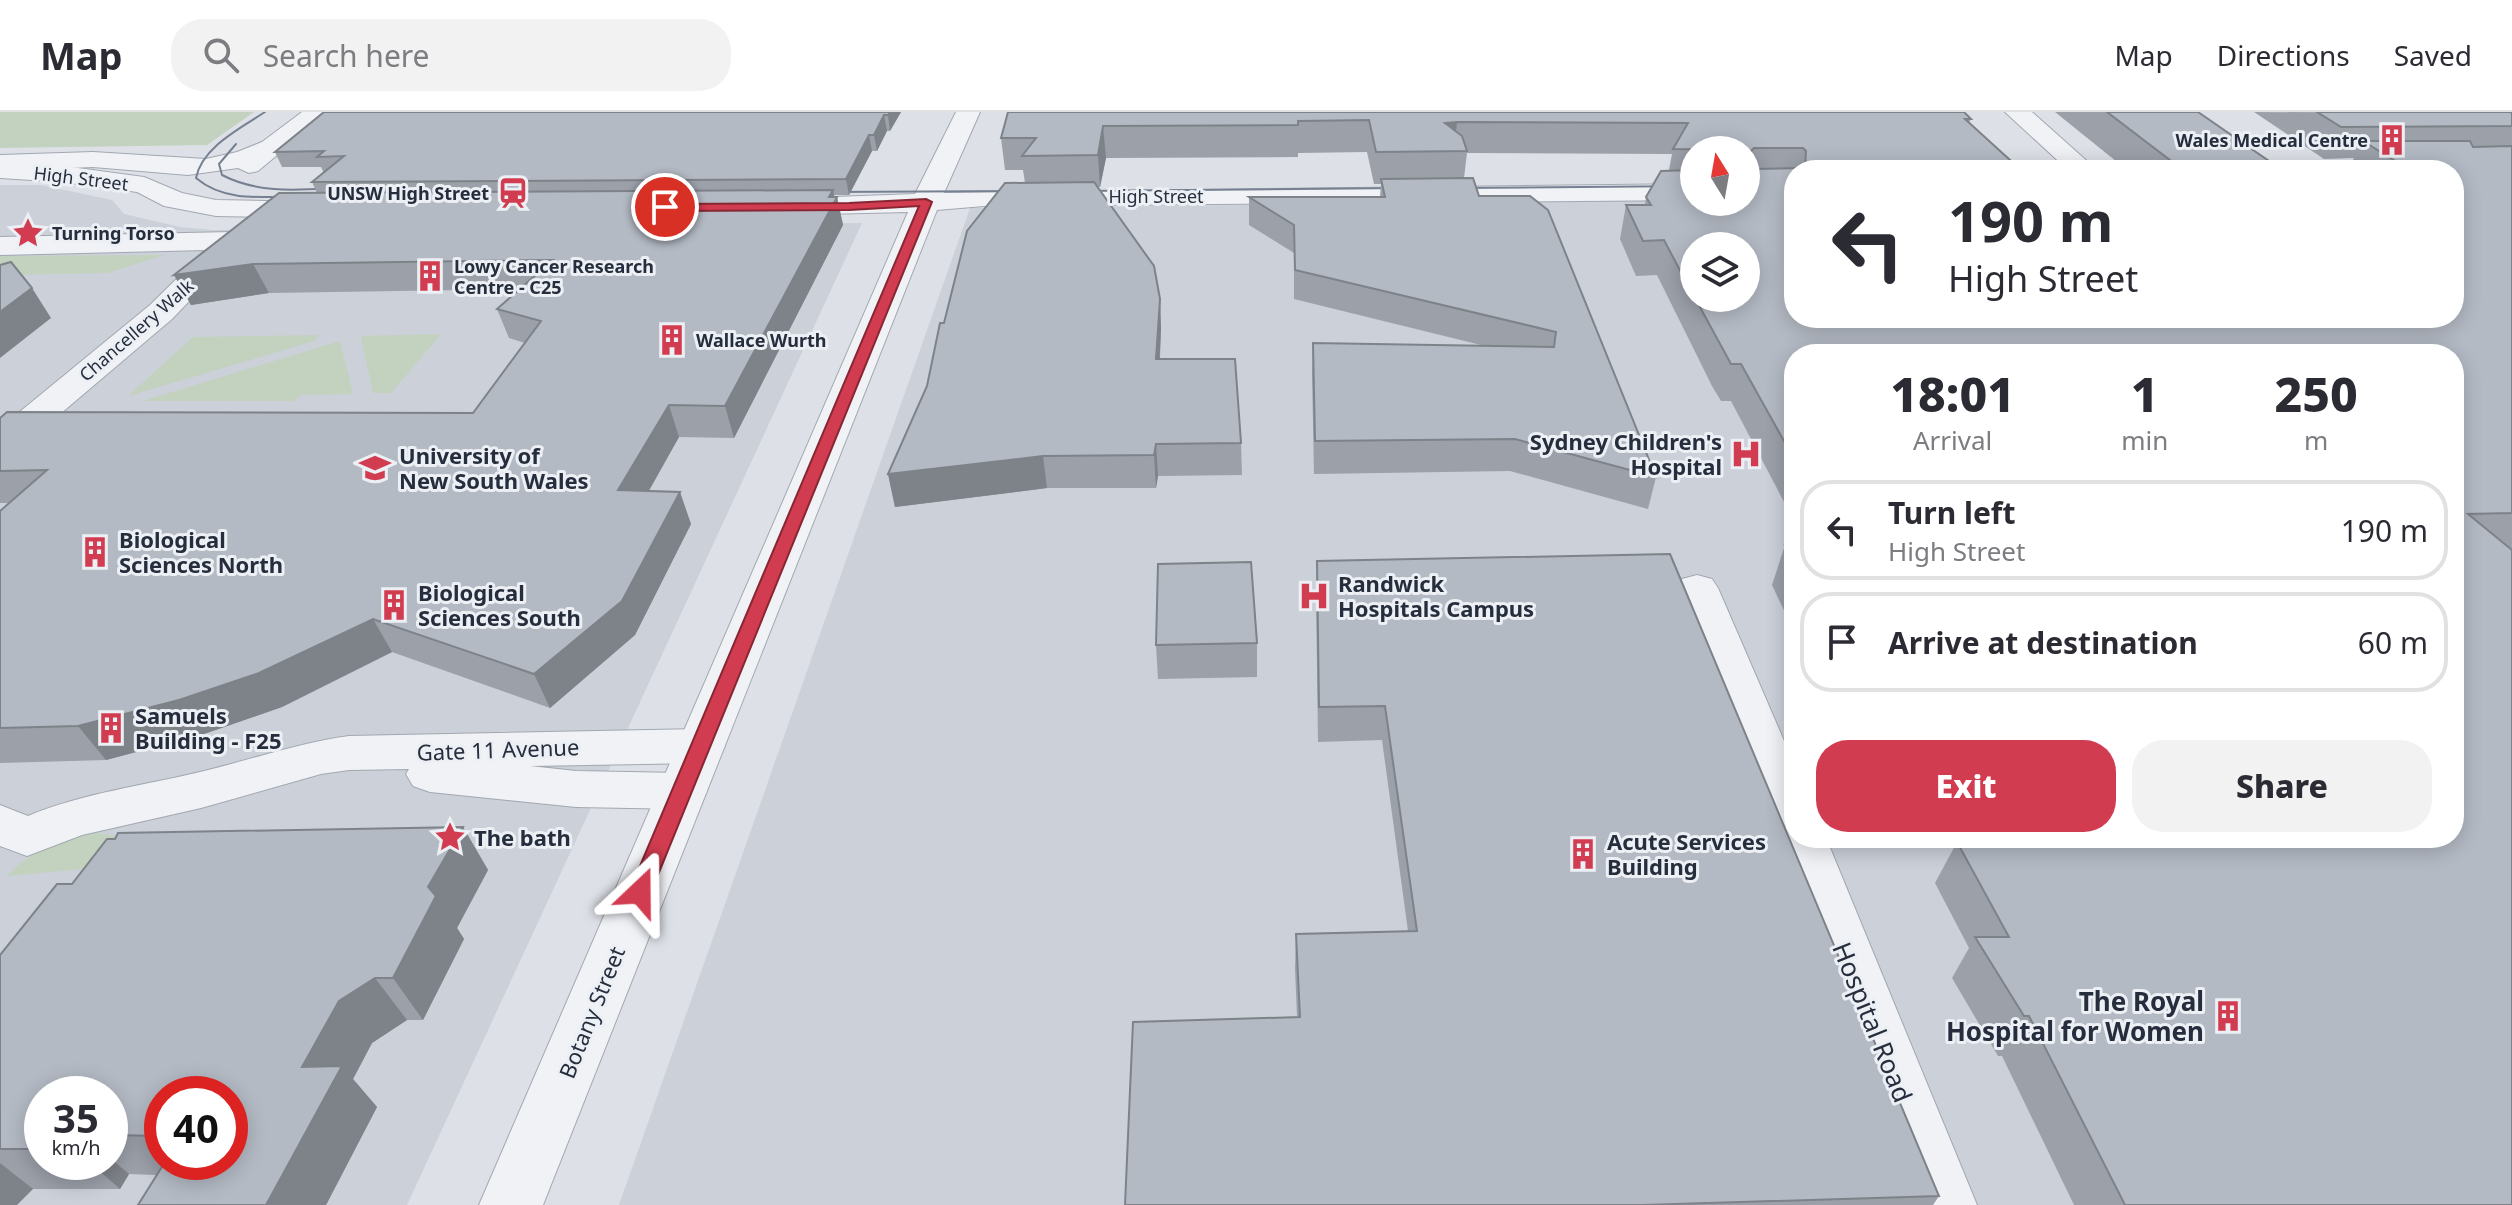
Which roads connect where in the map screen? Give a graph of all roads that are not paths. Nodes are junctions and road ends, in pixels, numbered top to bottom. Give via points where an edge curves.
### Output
1 (317, 112) edge
2 (968, 112) edge
3 (2017, 112) edge
4 (270, 148) junction
5 (2072, 160) edge
6 (0, 163) edge
7 (245, 168) junction
8 (2464, 168) edge
9 (2512, 168) edge
10 (0, 170) edge
11 (1680, 175) edge
12 (144, 185) junction
13 (931, 191) junction
14 (1680, 192) edge
15 (755, 207) edge
16 (344, 210) edge
17 (230, 213) junction
18 (0, 246) edge
19 (0, 446) edge
20 (1697, 588) dead end
21 (692, 769) junction
22 (1784, 797) edge
23 (13, 831) edge
24 (1805, 848) edge
25 (511, 1205) edge
26 (1945, 1205) edge

1 - 4 street
2 - 13 street, Botany Street
3 - 5 street
4 - 6 street, High Street via 205,170 98,160
4 - 7 street
7 - 12 street via 204,181
7 - 17 street
8 - 9 street
10 - 12 street, High Street
11 - 13 street, High Street
12 - 17 street, High Street
13 - 14 street, High Street via 984,198
13 - 15 street, High Street
13 - 21 street, Botany Street
16 - 17 street, Chancellery Walk
17 - 18 street
17 - 19 street, Chancellery Walk via 161,312
20 - 22 street
21 - 23 street, Gate 11 Avenue via 576,789 376,760 297,764
21 - 25 street, Botany Street
24 - 26 street, Hospital Road

